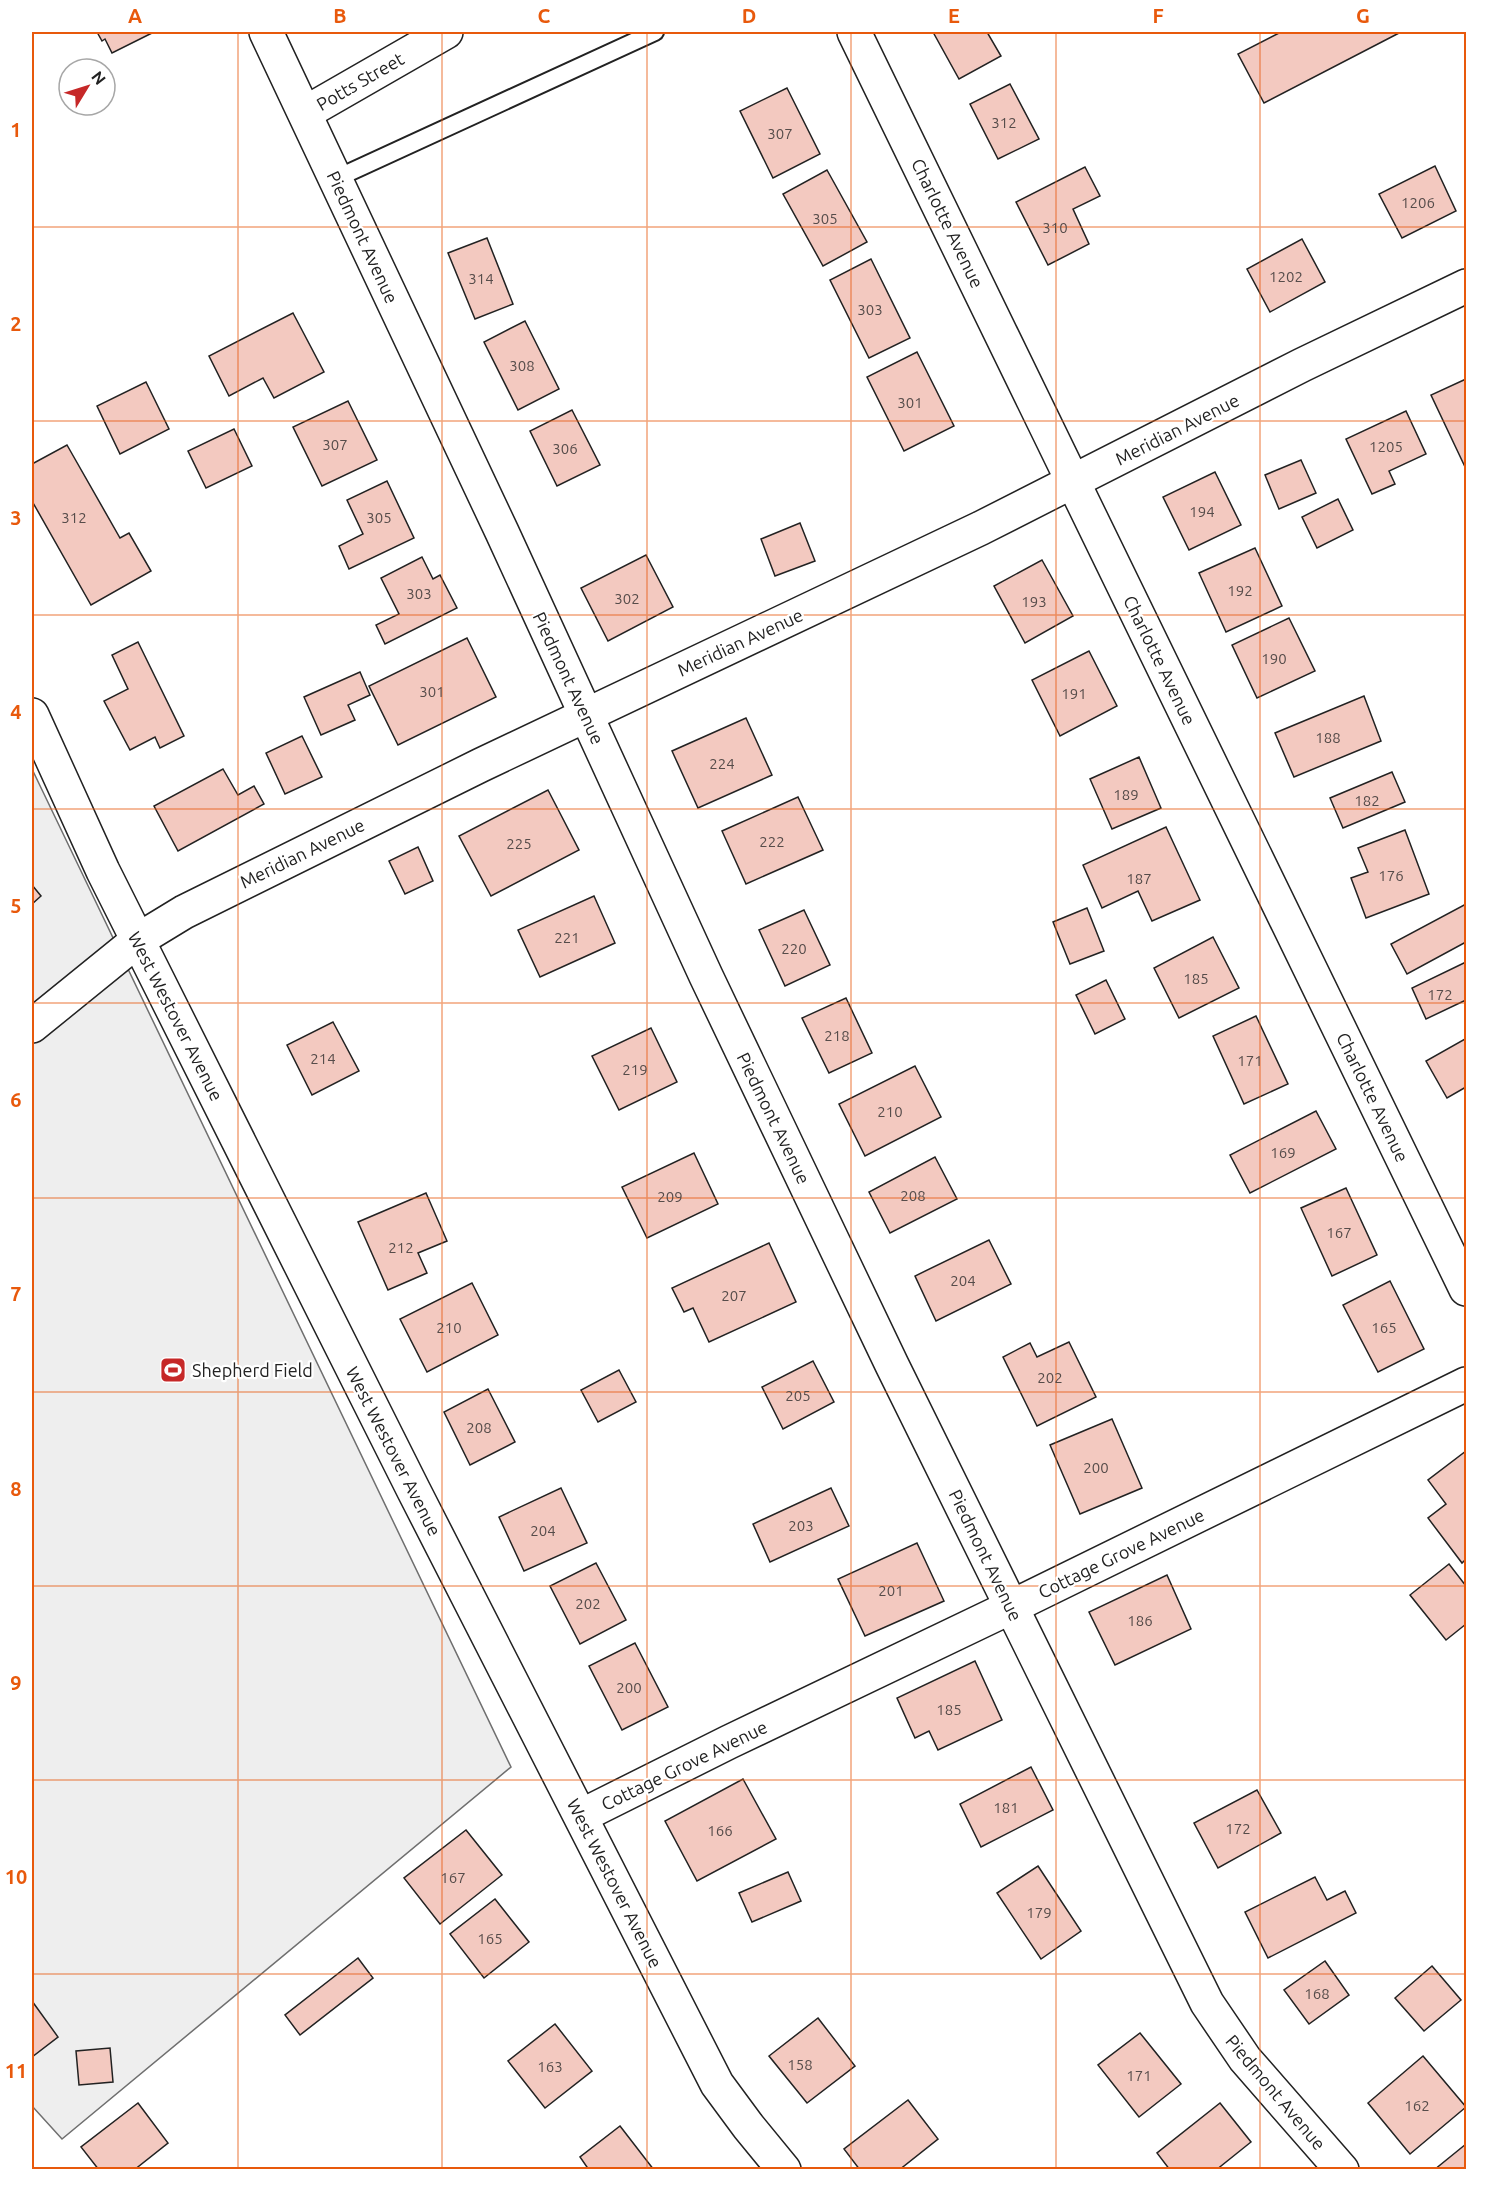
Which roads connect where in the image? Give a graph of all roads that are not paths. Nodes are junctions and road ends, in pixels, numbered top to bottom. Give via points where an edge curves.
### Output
1 (266, 32) edge
2 (447, 32) edge
3 (655, 32) edge
4 (854, 32) edge
5 (305, 113) junction
6 (335, 179) junction
7 (1467, 286) edge
8 (1073, 482) junction
9 (32, 715) edge
10 (586, 715) junction
11 (138, 940) junction
12 (32, 1026) edge
13 (1467, 1289) edge
14 (1467, 1384) edge
15 (1011, 1607) junction
16 (580, 1816) junction
17 (784, 2169) edge
18 (1342, 2169) edge

1 - 5 street, Piedmont Avenue
2 - 5 street, Potts Street
3 - 6 lane
4 - 8 street, Charlotte Avenue
5 - 6 street, Piedmont Avenue
6 - 10 street, Piedmont Avenue
7 - 8 street, Meridian Avenue
8 - 10 street, Meridian Avenue
8 - 13 street, Charlotte Avenue
9 - 11 street, West Westover Avenue
10 - 11 street, Meridian Avenue via 184,912
10 - 15 street, Piedmont Avenue via 706,976
11 - 12 street, Meridian Avenue
11 - 16 street, West Westover Avenue
14 - 15 street, Cottage Grove Avenue
15 - 16 street, Cottage Grove Avenue
15 - 18 street, Piedmont Avenue via 1207,2003 1245,2059
16 - 17 street, West Westover Avenue via 717,2084

